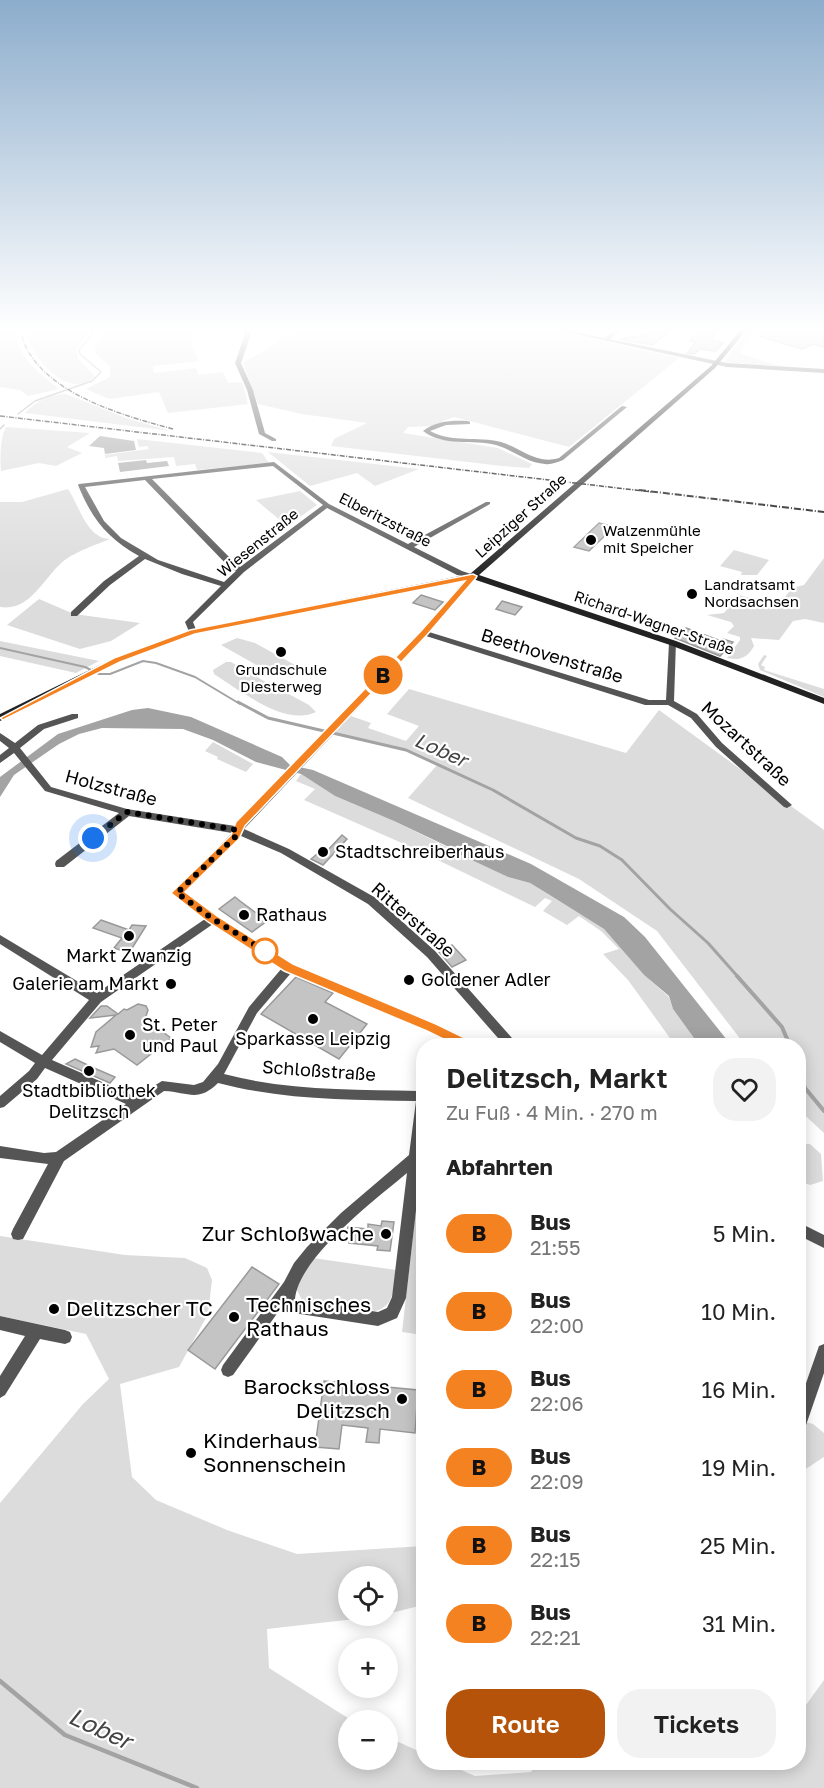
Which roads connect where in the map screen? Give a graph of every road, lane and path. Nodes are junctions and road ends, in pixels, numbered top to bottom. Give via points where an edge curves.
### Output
1 (256, 410) edge
2 (620, 410) edge
3 (664, 410) edge
4 (468, 423) dead end
5 (273, 440) dead end
6 (147, 478) junction
7 (488, 504) dead end
8 (327, 506) junction
9 (408, 547) junction
10 (146, 555) junction
11 (241, 570) junction
12 (473, 576) junction
13 (226, 585) junction
14 (74, 614) dead end
15 (193, 632) junction
16 (424, 633) junction
17 (673, 643) junction
18 (824, 701) edge
19 (670, 702) junction
20 (75, 716) dead end
21 (0, 718) edge
22 (0, 736) edge
23 (19, 753) junction
24 (0, 760) edge
25 (787, 805) dead end
26 (127, 812) junction
27 (237, 830) junction
28 (60, 864) dead end
29 (213, 919) junction
30 (0, 939) edge
31 (289, 967) junction
32 (98, 999) junction
33 (0, 1036) edge
34 (443, 1038) edge
35 (506, 1038) edge
36 (43, 1062) junction
37 (215, 1077) junction
38 (416, 1095) edge
39 (0, 1103) edge
40 (136, 1103) junction
41 (416, 1143) edge
42 (0, 1152) edge
43 (59, 1157) junction
44 (414, 1159) junction
45 (806, 1232) edge
46 (18, 1234) dead end
47 (824, 1242) edge
48 (289, 1285) junction
49 (0, 1323) edge
50 (36, 1331) junction
51 (64, 1337) dead end
52 (824, 1351) edge
53 (228, 1370) dead end
54 (0, 1390) edge
55 (806, 1405) edge

1 - 5 street via 262,434
2 - 4 street via 561,459 551,462 537,462 497,444 436,436 426,431
3 - 12 street, Leipziger Straße
6 - 8 street, Elberitzstraße via 274,464
6 - 10 street, Elberitzstraße via 81,485 106,528
6 - 11 street
7 - 9 street
8 - 9 street, Elberitzstraße
8 - 11 street, Wiesenstraße
9 - 12 street, Elberitzstraße
10 - 13 street
10 - 14 street via 107,583
11 - 13 street, Wiesenstraße
12 - 15 street
12 - 16 street, Leipziger Straße
12 - 17 street, Richard-Wagner-Straße
13 - 15 street, Wiesenstraße via 189,622
15 - 21 street via 117,660
16 - 19 street, Beethovenstraße via 648,703
16 - 27 street, Leipziger Straße
17 - 18 street, Richard-Wagner-Straße
17 - 19 street
19 - 25 street, Mozartstraße via 694,716 719,745
20 - 23 street via 41,727
22 - 23 street, Holzstraße
23 - 24 street
23 - 26 street, Holzstraße via 48,789
26 - 27 street, Holzstraße
26 - 28 street
27 - 29 street, Leipziger Straße via 236,836 177,893
27 - 35 street, Ritterstraße via 285,851 372,901 430,954
29 - 31 street
29 - 32 street
30 - 32 street
31 - 34 street
31 - 37 street via 253,1010
32 - 36 street
33 - 36 street
36 - 39 street
36 - 40 street
37 - 38 street, Schloßstraße via 278,1089
37 - 40 street via 198,1090 162,1086
40 - 43 street
41 - 44 street, Schloßstraße
42 - 43 street via 44,1159
43 - 46 street
44 - 48 street via 319,1246
44 - 48 street, Schloßstraße via 399,1298 392,1313 378,1319 287,1305
45 - 47 street
48 - 53 street
49 - 50 street
50 - 51 street
50 - 54 street
52 - 55 street

